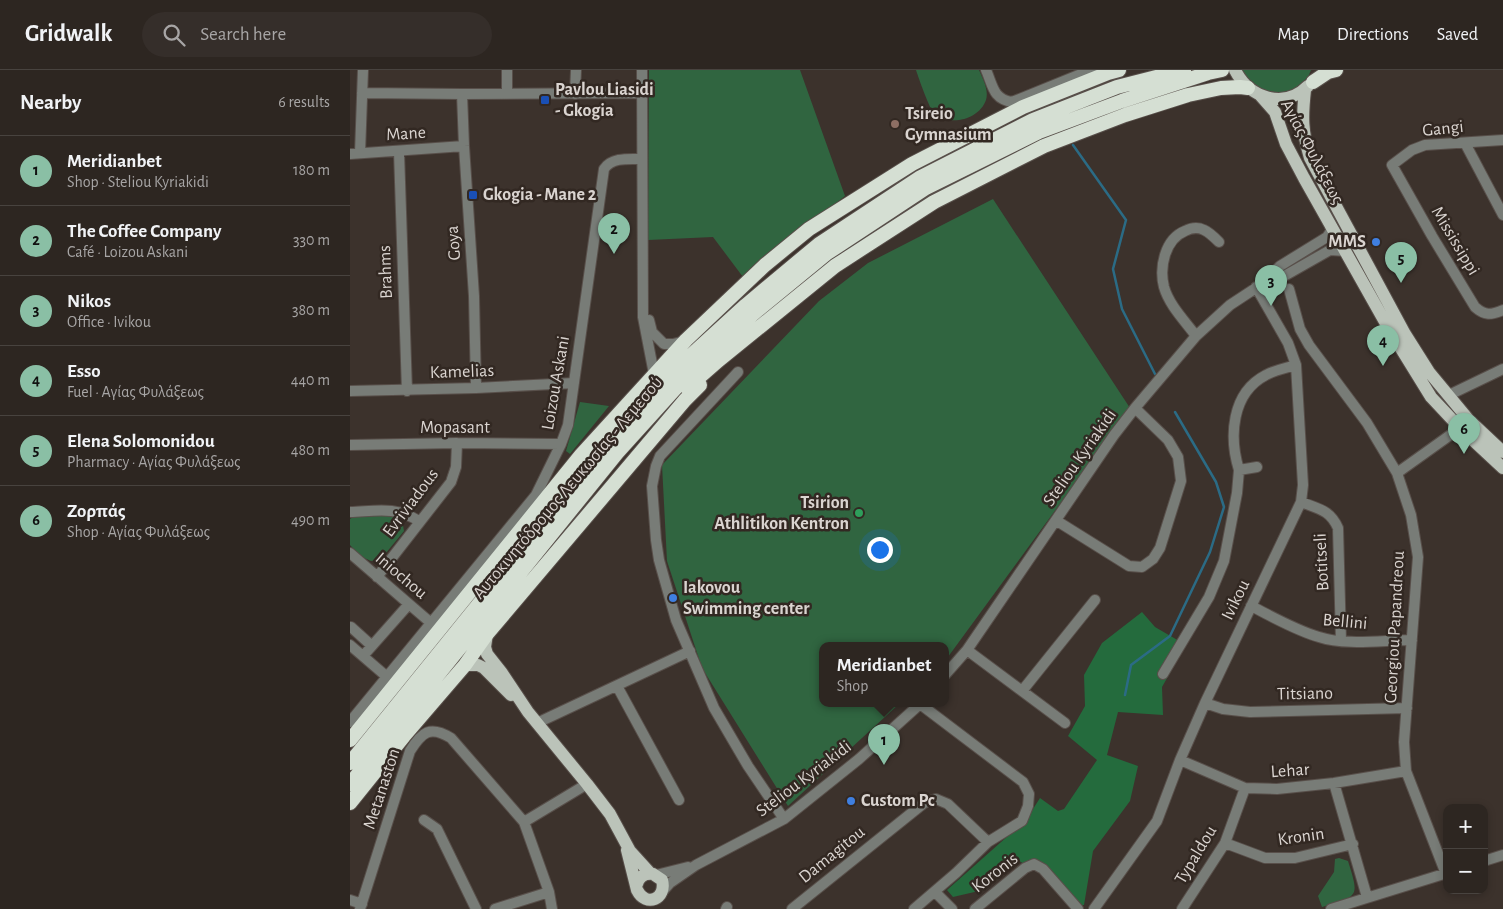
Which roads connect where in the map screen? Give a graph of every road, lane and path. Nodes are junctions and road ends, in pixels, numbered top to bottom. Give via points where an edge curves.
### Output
1 (362, 70) edge
2 (507, 70) edge
3 (576, 70) edge
4 (642, 70) edge
5 (986, 70) edge
6 (1091, 70) edge
7 (1120, 70) edge
8 (1184, 70) edge
9 (1222, 70) edge
10 (1235, 70) edge
11 (1336, 70) edge
12 (1313, 80) edge
13 (1254, 92) junction
14 (362, 93) junction
15 (642, 93) junction
16 (462, 94) junction
17 (507, 94) junction
18 (576, 94) junction
19 (1503, 140) edge
20 (1464, 143) junction
21 (464, 146) junction
22 (398, 152) junction
23 (355, 154) edge
24 (642, 159) junction
25 (1392, 165) joint
26 (1502, 210) edge
27 (1330, 224) junction
28 (1219, 242) dead end
29 (1345, 251) junction
30 (765, 265) junction
31 (1260, 284) junction
32 (1289, 289) dead end
33 (644, 302) junction
34 (1503, 310) edge
35 (760, 327) junction
36 (1196, 336) junction
37 (686, 340) junction
38 (1296, 365) junction
39 (1503, 369) edge
40 (738, 372) dead end
41 (659, 376) junction
42 (574, 383) junction
43 (476, 388) junction
44 (350, 391) edge
45 (407, 391) junction
46 (1449, 396) junction
47 (1135, 408) junction
48 (641, 427) junction
49 (1460, 428) junction
50 (457, 443) junction
51 (561, 444) junction
52 (350, 445) edge
53 (1503, 452) edge
54 (1257, 467) dead end
55 (1503, 468) edge
56 (1239, 470) junction
57 (1397, 473) junction
58 (1301, 502) junction
59 (350, 512) edge
60 (1057, 521) junction
61 (419, 522) junction
62 (350, 553) edge
63 (377, 576) junction
64 (1095, 600) dead end
65 (409, 604) junction
66 (1251, 606) junction
67 (431, 623) junction
68 (351, 627) edge
69 (487, 634) junction
70 (1412, 640) junction
71 (1341, 641) junction
72 (350, 645) edge
73 (372, 646) junction
74 (967, 650) junction
75 (690, 651) junction
76 (363, 656) junction
77 (464, 665) junction
78 (949, 670) edge
79 (1163, 674) dead end
80 (386, 676) junction
81 (617, 686) junction
82 (1022, 691) junction
83 (1205, 703) junction
84 (917, 707) edge
85 (924, 707) edge
86 (1407, 708) junction
87 (528, 712) junction
88 (350, 722) edge
89 (537, 723) junction
90 (1065, 723) dead end
91 (350, 740) edge
92 (1180, 760) junction
93 (350, 763) edge
94 (1406, 771) junction
95 (350, 784) edge
96 (587, 784) junction
97 (1334, 784) junction
98 (1246, 788) junction
99 (678, 800) dead end
100 (350, 803) edge
101 (784, 818) junction
102 (424, 820) dead end
103 (524, 822) junction
104 (988, 842) junction
105 (625, 843) junction
106 (1225, 843) junction
107 (1353, 844) junction
108 (1503, 855) edge
109 (1488, 860) edge
110 (696, 865) junction
111 (1443, 866) edge
112 (653, 874) junction
113 (1443, 875) edge
114 (637, 884) junction
115 (549, 892) junction
116 (935, 892) junction
117 (661, 893) junction
118 (1367, 896) junction
119 (350, 900) edge
120 (643, 903) edge
121 (361, 906) edge
122 (476, 909) edge
123 (495, 909) edge
124 (552, 909) edge
125 (656, 909) edge
126 (792, 909) edge
127 (914, 909) edge
128 (952, 909) edge
129 (976, 909) edge
130 (1078, 909) edge
131 (1094, 909) edge
132 (1182, 909) edge
133 (1331, 909) edge

1 - 14 street
2 - 17 street
3 - 18 street
4 - 15 street
5 - 6 street via 996,95 1012,102
7 - 30 highway via 1023,107 912,164 809,229
8 - 41 highway, Αυτοκινητόδρομος Λευκωσίας - Λεμεσού via 1117,87 1032,120 919,178 819,244
9 - 48 highway, Αυτοκινητόδρομος Λευκωσίας - Λεμεσού via 1122,100 1039,132 926,188 826,254 753,314 693,369
10 - 13 main road, Αγίας Φυλάξεως via 1240,80
11 - 12 highway
12 - 13 main road via 1294,96 1271,98
12 - 46 main road, Αγίας Φυλάξεως via 1302,122 1310,158 1406,334 1429,372
13 - 27 main road, Αγίας Φυλάξεως via 1275,112 1286,144
13 - 35 highway via 1240,87 1188,95 1044,146 926,207 835,266
14 - 16 street
14 - 23 street
15 - 18 street
15 - 24 street
16 - 17 street
16 - 21 street, Goya
17 - 18 street
19 - 20 street, Gangi
20 - 25 street, Gangi via 1425,145
20 - 26 street
21 - 22 street, Mane
21 - 43 street, Goya via 474,296
22 - 23 street, Mane
22 - 45 street, Brahms
24 - 33 street
24 - 42 street, Loizou Askani via 619,160 604,169
25 - 34 street, Mississippi via 1475,307 1483,314
27 - 29 main road, Αγίας Φυλάξεως
27 - 31 street, Steliou Kyriakidi via 1331,231 1327,237 1280,266
28 - 36 street via 1203,229 1192,228 1170,242 1162,266 1168,298
29 - 31 street, Steliou Kyriakidi via 1330,250 1286,275
29 - 49 main road, Αγίας Φυλάξεως via 1431,397
30 - 37 highway
30 - 41 highway
31 - 36 street, Steliou Kyriakidi via 1230,305
31 - 38 street, Ivikou
32 - 57 street, Georgiou Papandreou via 1308,345 1367,423
33 - 37 street via 652,332 664,344
33 - 41 street via 643,318
35 - 48 highway
35 - 69 highway via 685,400
36 - 47 street, Steliou Kyriakidi
37 - 41 highway
38 - 56 street via 1264,376 1247,391 1241,402 1234,420
38 - 58 street, Ivikou
39 - 46 street
40 - 75 street via 660,456 652,486 658,554 676,620
41 - 91 highway via 581,455
41 - 93 highway, Αυτοκινητόδρομος Λευκωσίας - Λεμεσού via 613,438
42 - 43 street, Kamelias
42 - 51 street, Loizou Askani via 568,425
43 - 45 street, Kamelias
44 - 45 street, Kamelias
46 - 53 main road, Αγίας Φυλάξεως
47 - 60 street, Steliou Kyriakidi
47 - 60 street via 1168,440 1178,457 1181,481 1160,548 1153,559 1142,567 1129,566
48 - 95 highway, Αυτοκινητόδρομος Λευκωσίας - Λεμεσού via 617,452
49 - 55 main road, Αγίας Φυλάξεως
49 - 57 street
50 - 51 street, Mopasant
50 - 52 street, Mopasant
50 - 61 street, Evriviadous via 456,466 451,482
51 - 67 street, Loizou Askani via 536,495
54 - 56 street
56 - 79 street via 1224,561 1209,597
57 - 70 street, Georgiou Papandreou via 1411,515 1418,556
58 - 66 street, Ivikou
58 - 71 street, Botitseli via 1327,512 1338,528
59 - 61 street via 394,510
60 - 74 street, Steliou Kyriakidi
61 - 63 street, Evriviadous
62 - 63 street, Iniochou
63 - 65 street, Iniochou
64 - 82 street
65 - 67 street, Iniochou
65 - 73 street
66 - 71 street, Bellini via 1320,638
66 - 83 street, Ivikou
67 - 80 street, Loizou Askani
68 - 73 street
69 - 77 highway
69 - 87 main road via 487,654
70 - 71 street, Bellini
70 - 86 street, Georgiou Papandreou
72 - 76 street
73 - 76 street
74 - 78 street, Steliou Kyriakidi
74 - 82 street
75 - 81 street
75 - 101 street via 714,708
76 - 80 street
77 - 87 main road via 484,668
77 - 100 highway
80 - 88 street, Loizou Askani
81 - 89 street
81 - 99 street
82 - 90 street
83 - 86 street, Titsiano via 1250,712
83 - 92 street, Ivikou
84 - 101 street, Steliou Kyriakidi via 859,759
85 - 104 street via 1023,782 1028,806 1022,821
86 - 94 street, Georgiou Papandreou
87 - 89 main road
89 - 96 main road
92 - 98 street, Lehar
92 - 131 street, Ivikou via 1157,821
94 - 97 street, Lehar
94 - 111 street, Georgiou Papandreou
96 - 103 street
96 - 105 main road via 610,814
97 - 98 street, Lehar
97 - 107 street
98 - 106 street, Typaldou
101 - 110 street, Steliou Kyriakidi
102 - 122 street via 436,829
103 - 115 street
103 - 121 street, Metanaston via 451,738 440,731 427,731 410,751
104 - 116 street
104 - 126 street, Damagitou via 948,804 936,799 924,803
105 - 112 main road
105 - 114 main road
106 - 107 street, Kronin via 1265,858 1295,858
106 - 132 street, Typaldou
107 - 118 street
108 - 109 street
110 - 112 street, Steliou Kyriakidi
110 - 117 street, Steliou Kyriakidi
112 - 114 main road via 641,876
112 - 117 main road via 662,880
113 - 118 street
114 - 120 main road
115 - 123 street
115 - 124 street
116 - 127 street
116 - 128 street
117 - 120 main road
117 - 125 main road
118 - 133 street
119 - 121 street
129 - 130 street, Koronis via 1034,864 1044,869

